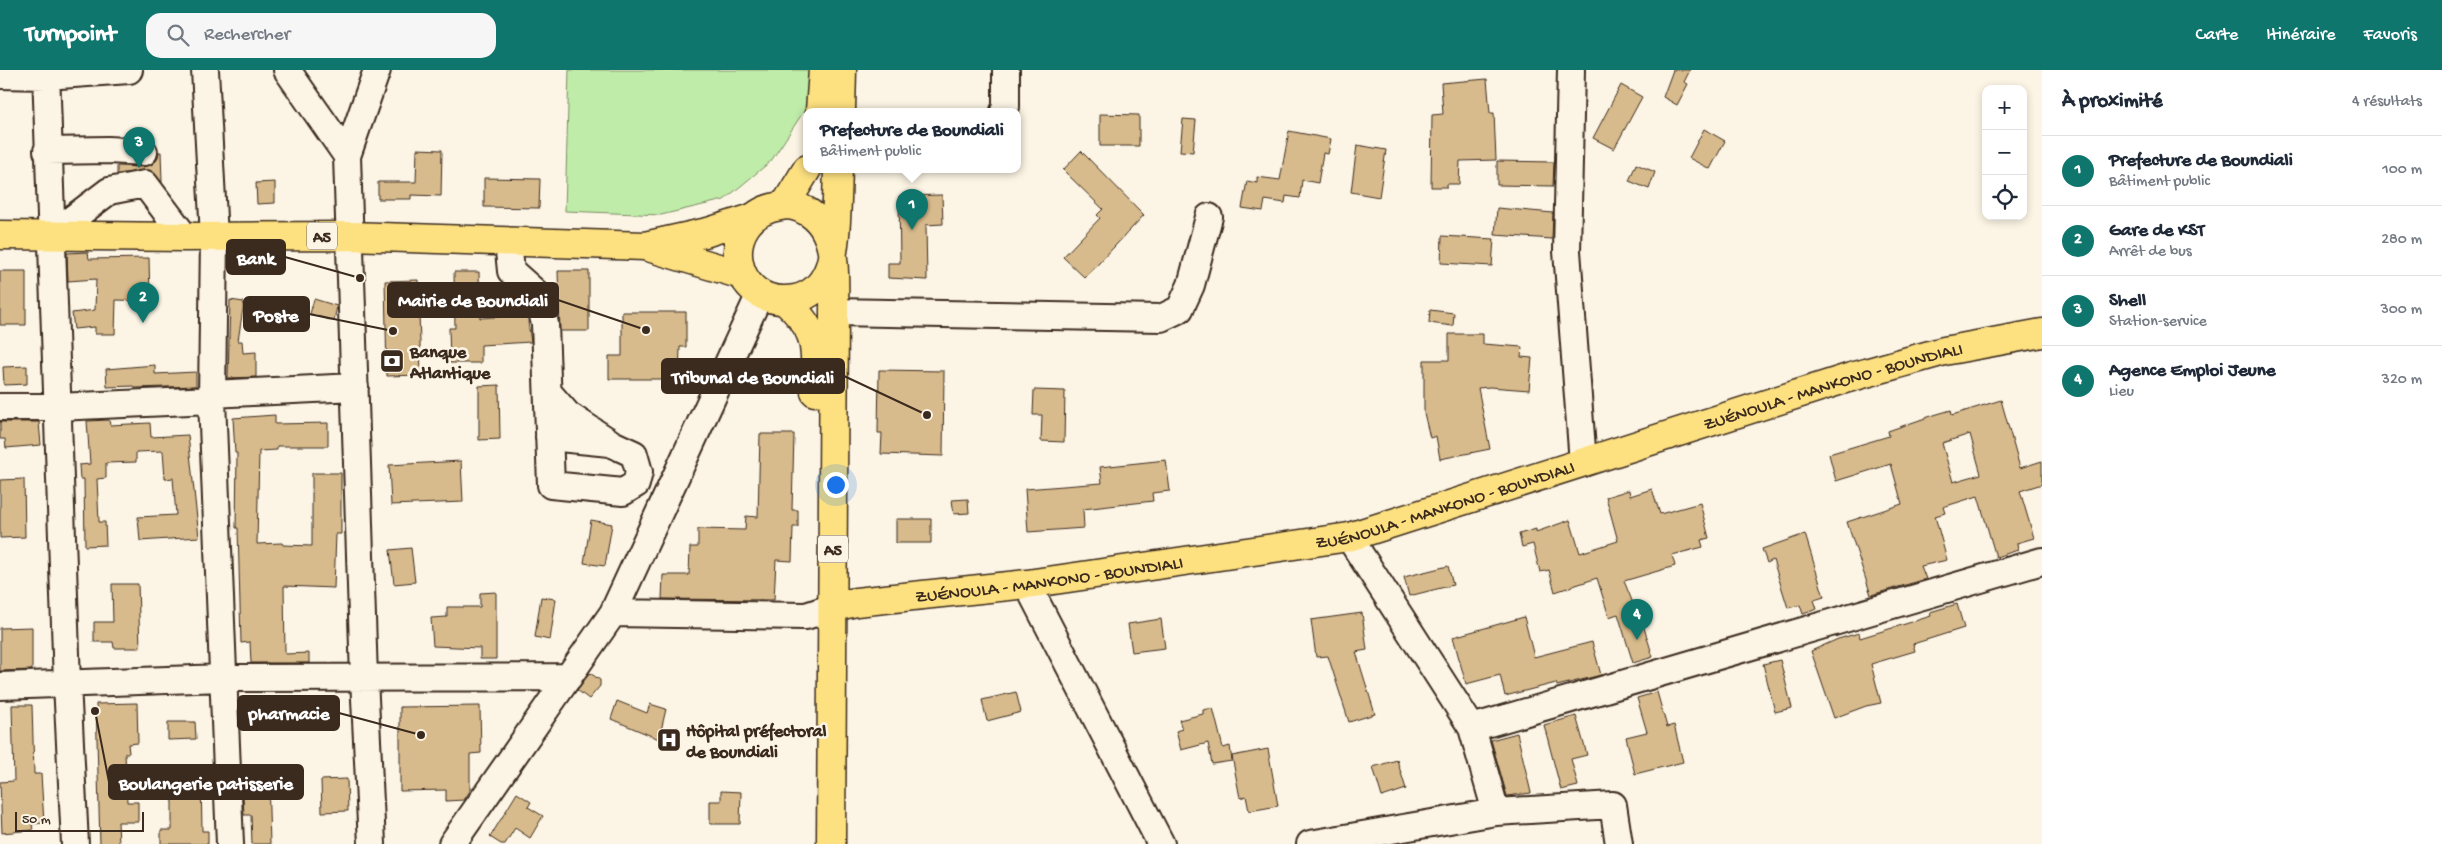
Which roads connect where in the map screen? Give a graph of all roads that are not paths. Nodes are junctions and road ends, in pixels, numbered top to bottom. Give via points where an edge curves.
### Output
1 (129, 70) edge
2 (205, 70) edge
3 (287, 70) edge
4 (377, 70) edge
5 (823, 70) edge
6 (842, 70) edge
7 (1006, 70) edge
8 (1571, 70) edge
9 (46, 73) edge
10 (0, 75) edge
11 (820, 108) edge
12 (841, 108) edge
13 (1006, 108) edge
14 (108, 150) junction
15 (47, 151) junction
16 (144, 152) dead end
17 (347, 156) junction
18 (804, 173) edge
19 (838, 173) edge
20 (109, 191) junction
21 (784, 205) junction
22 (1208, 217) dead end
23 (752, 218) junction
24 (51, 235) junction
25 (0, 236) edge
26 (350, 236) junction
27 (185, 237) junction
28 (214, 237) junction
29 (508, 241) junction
30 (644, 246) junction
31 (832, 255) junction
32 (762, 290) junction
33 (834, 312) junction
34 (2042, 333) edge
35 (355, 386) junction
36 (548, 392) junction
37 (212, 397) junction
38 (0, 407) edge
39 (57, 407) junction
40 (549, 437) junction
41 (610, 443) junction
42 (1583, 463) junction
43 (1349, 537) junction
44 (2042, 561) edge
45 (1027, 584) junction
46 (824, 610) junction
47 (613, 613) junction
48 (569, 677) junction
49 (223, 678) junction
50 (364, 678) junction
51 (67, 683) junction
52 (0, 686) edge
53 (1472, 728) junction
54 (1496, 812) junction
55 (1414, 836) edge
56 (75, 844) edge
57 (230, 844) edge
58 (372, 844) edge
59 (452, 844) edge
60 (813, 844) edge
61 (831, 844) edge
62 (1161, 844) edge
63 (1310, 844) edge
64 (1619, 844) edge

1 - 9 street
2 - 28 street
3 - 17 street
4 - 17 street
5 - 11 main road
6 - 12 main road
7 - 13 street
8 - 42 street via 1567,251
9 - 10 street
9 - 15 street
14 - 15 street
14 - 16 street
14 - 20 street
15 - 24 street
17 - 26 street
18 - 21 main road
19 - 31 main road
20 - 24 street
20 - 27 street via 145,184
21 - 23 main road via 762,211
21 - 31 main road via 800,208 818,220 830,240
22 - 33 street via 1191,285 1180,310 1161,318
23 - 30 main road, A5 via 708,232
23 - 32 main road via 742,230 737,260
24 - 25 main road, A5
24 - 27 main road, A5
24 - 39 street
26 - 28 main road, A5
26 - 29 main road, A5
26 - 35 street
27 - 28 main road, A5
28 - 37 street
29 - 30 main road, A5
29 - 36 street via 511,271 538,295 546,324
30 - 32 main road, A5
31 - 32 main road via 822,282 800,298
31 - 33 main road, A5
32 - 46 main road, A5 via 802,316 810,329 815,356
32 - 47 street
33 - 46 main road, A5
34 - 42 main road, ZUÉNOULA - MANKONO - BOUNDIALI via 1944,351 1848,378
35 - 37 street
35 - 50 street
36 - 40 street
36 - 41 street via 568,415
37 - 39 street
37 - 49 street
38 - 39 street
39 - 51 street
40 - 41 street
40 - 41 street via 551,485 623,492 636,484 639,472 634,454
42 - 43 main road, ZUÉNOULA - MANKONO - BOUNDIALI
43 - 45 main road, ZUÉNOULA - MANKONO - BOUNDIALI
43 - 53 street
44 - 53 street
45 - 46 main road, ZUÉNOULA - MANKONO - BOUNDIALI via 856,602
45 - 62 street
46 - 47 street via 806,616
46 - 60 main road, A5
46 - 61 main road, A5
47 - 48 street
48 - 50 street
48 - 59 street
49 - 50 street
49 - 51 street
49 - 57 street
50 - 58 street
51 - 52 street
51 - 56 street
53 - 54 street
54 - 55 street
54 - 64 street via 1613,805
55 - 63 street

